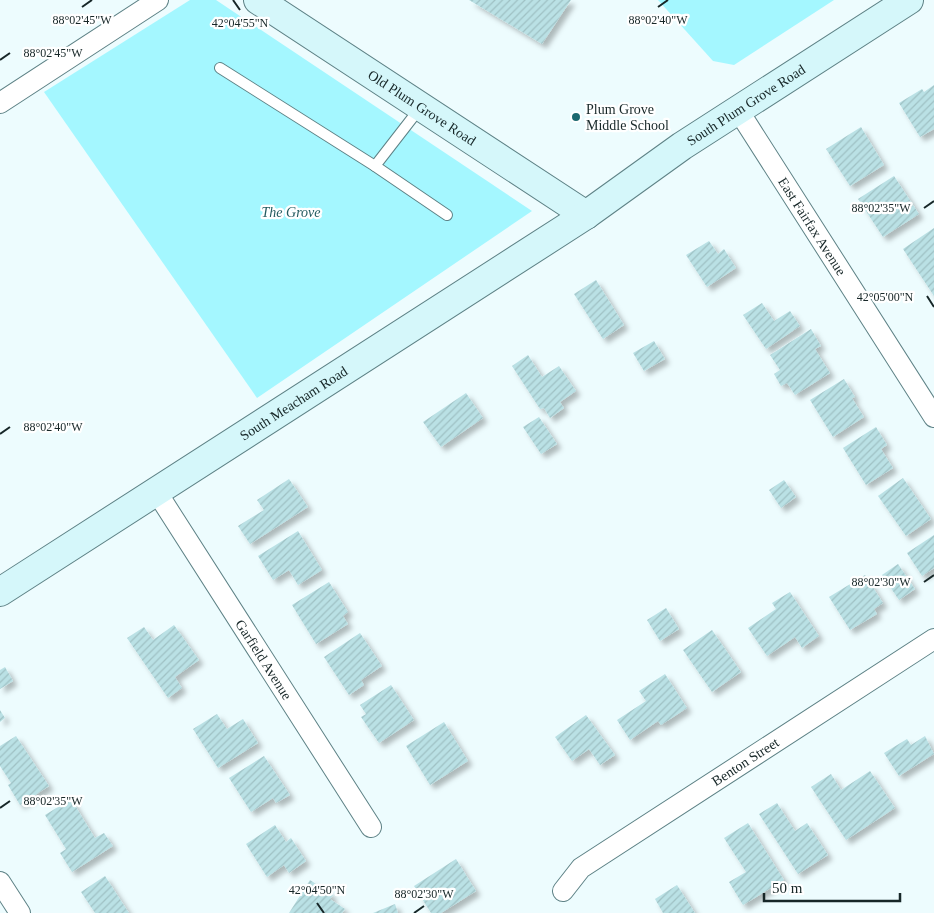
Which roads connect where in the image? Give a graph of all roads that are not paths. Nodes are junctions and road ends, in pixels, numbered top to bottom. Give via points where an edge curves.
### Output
1 (158, 0) edge
2 (258, 0) edge
3 (909, 0) edge
4 (220, 68) dead end
5 (0, 102) edge
6 (421, 107) junction
7 (738, 110) junction
8 (375, 166) junction
9 (447, 215) dead end
10 (586, 215) junction
11 (934, 417) edge
12 (156, 491) junction
13 (0, 592) edge
14 (934, 639) edge
15 (371, 827) dead end
16 (0, 882) edge
17 (563, 891) dead end
18 (20, 913) edge

1 - 5 street
2 - 6 main road, Old Plum Grove Road
3 - 7 main road, South Plum Grove Road
4 - 8 lane
6 - 8 lane
6 - 10 main road, Old Plum Grove Road
7 - 10 main road, South Plum Grove Road
7 - 11 street, East Fairfax Avenue
8 - 9 lane
10 - 12 main road, South Meacham Road
12 - 13 main road, South Meacham Road
12 - 15 street, Garfield Avenue
14 - 17 street, Benton Street via 581,868
16 - 18 street

